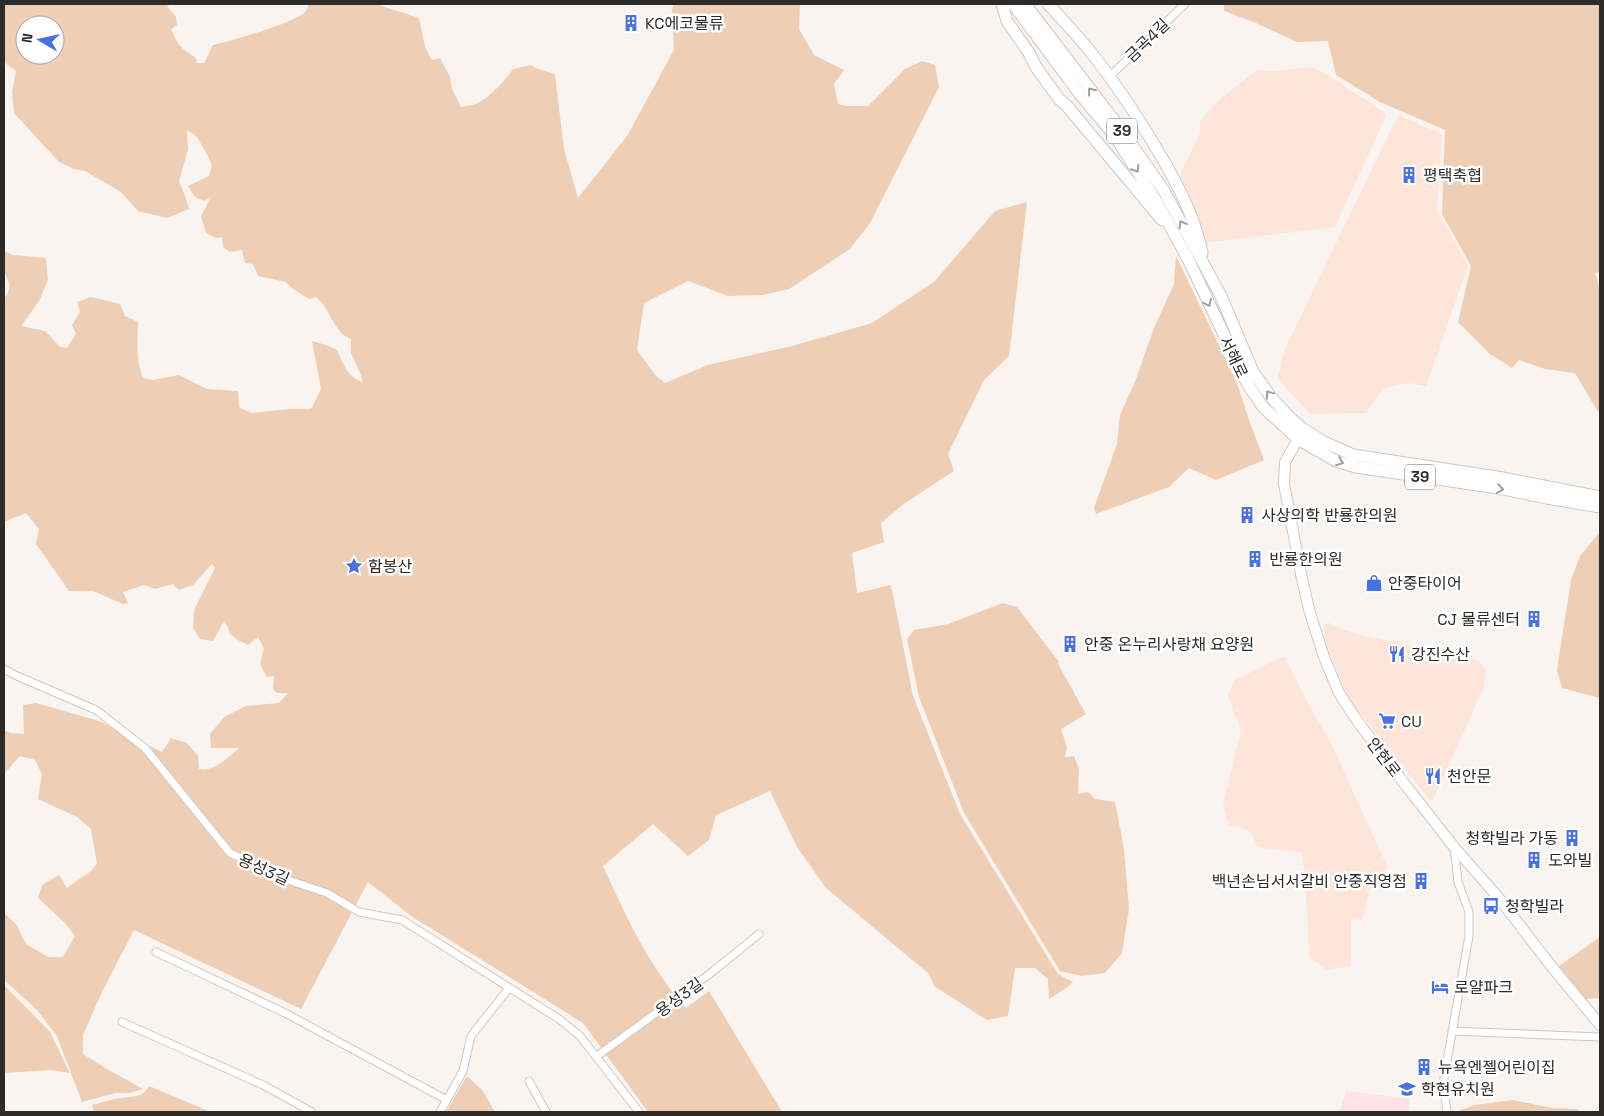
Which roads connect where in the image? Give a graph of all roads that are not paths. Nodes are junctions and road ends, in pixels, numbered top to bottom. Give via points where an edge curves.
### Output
1 (1002, 4) edge
2 (1013, 4) edge
3 (1025, 4) edge
4 (1048, 4) edge
5 (1185, 4) edge
6 (1110, 76) junction
7 (1174, 234) junction
8 (1205, 268) junction
9 (1300, 434) junction
10 (1503, 478) junction
11 (1600, 489) edge
12 (1600, 497) edge
13 (1548, 498) junction
14 (1600, 506) edge
15 (1600, 514) edge
16 (4, 669) edge
17 (1454, 847) junction
18 (759, 934) dead end
19 (156, 952) dead end
20 (509, 988) junction
21 (122, 1022) dead end
22 (1600, 1025) edge
23 (1452, 1031) junction
24 (1600, 1037) edge
25 (597, 1056) junction
26 (529, 1080) dead end
27 (447, 1100) junction
28 (312, 1112) edge
29 (440, 1112) edge
30 (546, 1112) edge
31 (639, 1112) edge
32 (1447, 1112) edge

1 - 7 main road via 1007,21 1059,99
2 -> 7 main road, 서해로 / 39 via 1115,136
8 -> 3 main road, 서해로 / 39 via 1164,191
4 - 6 main road
5 - 6 street, 금곡4길
6 - 8 main road via 1172,175 1200,240
7 -> 9 main road, 서해로 / 39 via 1247,383 1264,407
9 -> 8 main road, 서해로 / 39 via 1253,372 1221,296
9 - 10 main road, 서해로 / 39 via 1353,455
9 -> 13 main road, 서해로 / 39 via 1336,461 1356,468
9 - 17 main road, 안현로 via 1285,462 1284,484 1303,587 1324,657 1339,693 1358,722
10 - 11 main road
10 - 12 main road, 서해로 / 39
13 - 14 main road, 서해로 / 39
13 - 15 main road
16 - 20 street, 용성3길 via 96,710 146,748 230,854 285,880 327,893 360,912 402,920
17 - 22 main road, 안현로
17 - 23 street via 1458,882 1469,912 1469,936
18 - 25 street, 용성3길
19 - 27 street via 285,1013
20 - 25 street, 용성3길 via 559,1019
20 - 27 street via 471,1036 463,1071
21 - 28 street via 263,1085
23 - 24 street
23 - 32 street via 1443,1084
25 - 31 street, 용성3길
26 - 30 street
27 - 29 street

